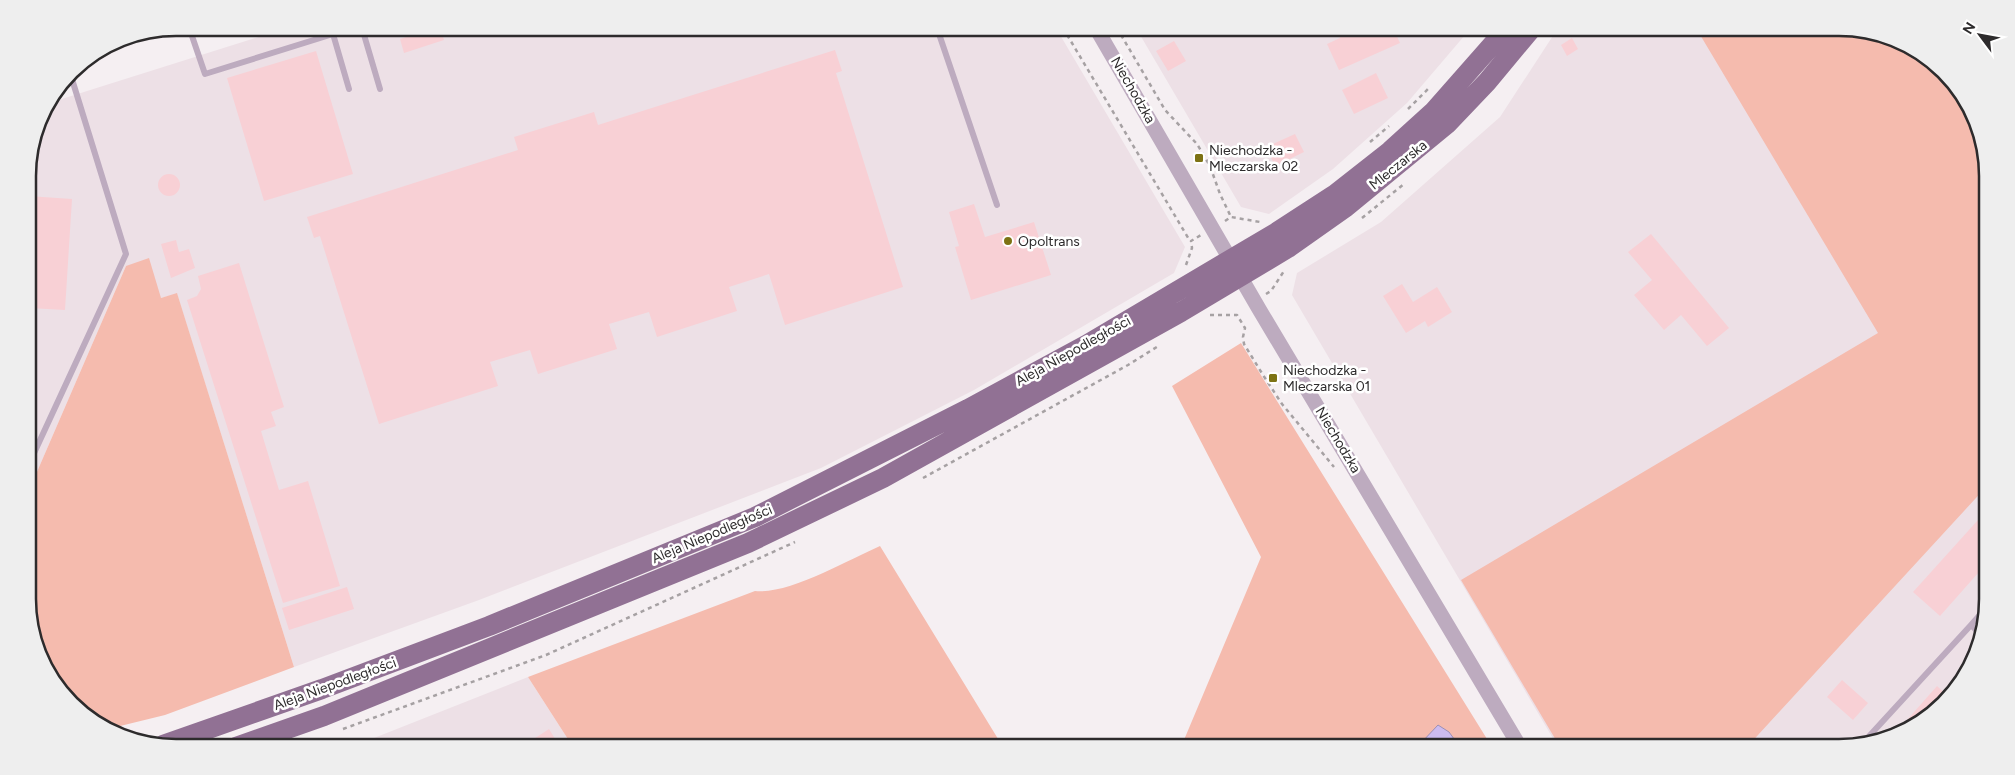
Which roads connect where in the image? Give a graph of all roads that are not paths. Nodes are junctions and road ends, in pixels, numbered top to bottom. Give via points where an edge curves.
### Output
1 (1101, 36) edge
2 (1500, 36) edge
3 (1525, 36) edge
4 (192, 37) edge
5 (324, 37) edge
6 (334, 37) edge
7 (365, 37) edge
8 (941, 37) edge
9 (73, 82) edge
10 (349, 89) dead end
11 (380, 90) dead end
12 (997, 205) dead end
13 (1236, 267) junction
14 (36, 450) edge
15 (1977, 618) edge
16 (1970, 625) junction
17 (1975, 630) edge
18 (1869, 735) edge
19 (1515, 738) edge
20 (180, 739) edge
21 (261, 739) edge

1 - 13 street, Niechodzka
2 - 13 main road, Mleczarska via 1439,105 1390,151
3 - 13 main road, Mleczarska via 1488,82 1401,164 1288,248
4 - 5 lane via 205,74
6 - 10 lane
7 - 11 lane
8 - 12 lane
9 - 14 lane via 126,254
13 - 19 street, Niechodzka
13 - 20 main road, Aleja Niepodległości via 755,517 489,626
13 - 21 main road, Aleja Niepodległości via 1180,312 883,478 748,543
15 - 16 lane
16 - 17 lane
16 - 18 lane

